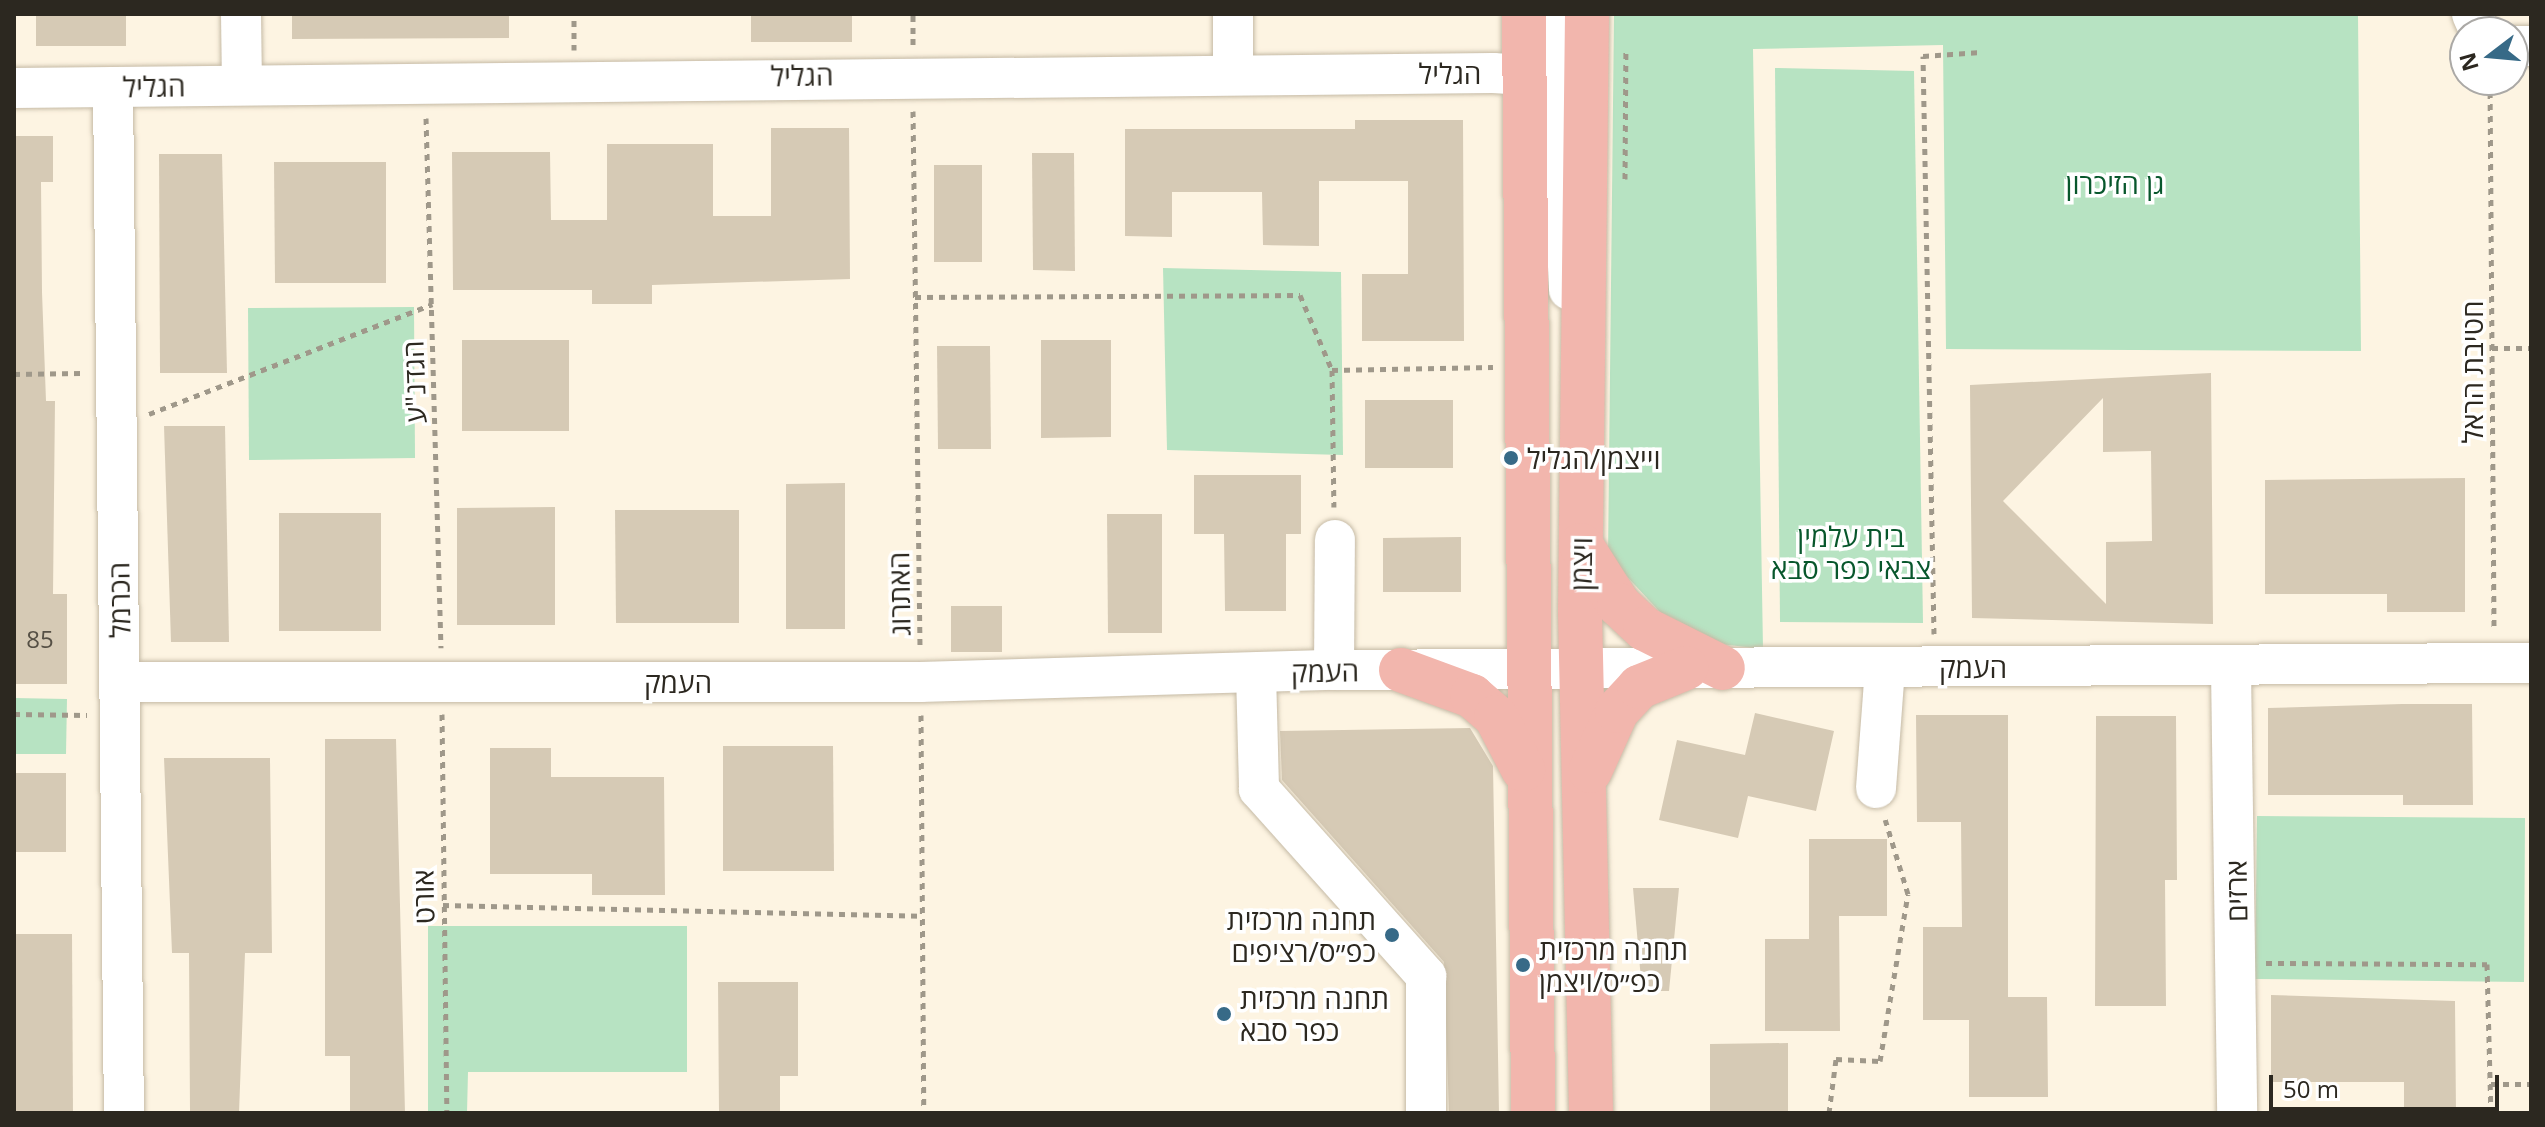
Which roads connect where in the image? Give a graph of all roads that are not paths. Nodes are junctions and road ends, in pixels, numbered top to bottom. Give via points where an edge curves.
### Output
1 (241, 14) edge
2 (1233, 14) edge
3 (1524, 14) edge
4 (1531, 14) edge
5 (1557, 14) edge
6 (1587, 14) edge
7 (1233, 73) junction
8 (1556, 83) junction
9 (242, 85) junction
10 (113, 87) junction
11 (14, 88) edge
12 (1335, 540) road end
13 (1581, 545) junction
14 (2513, 663) edge
15 (1885, 667) junction
16 (1705, 668) junction
17 (1581, 669) junction
18 (2231, 669) junction
19 (1334, 670) junction
20 (1401, 670) junction
21 (1524, 671) junction
22 (1256, 673) junction
23 (120, 698) junction
24 (1528, 782) junction
25 (1585, 784) junction
26 (1876, 788) road end
27 (124, 1113) edge
28 (1426, 1113) edge
29 (1533, 1113) edge
30 (1591, 1113) edge
31 (2237, 1113) edge

1 - 9 street
2 - 7 street
3 - 8 main road, ויצמן
4 - 8 street
5 - 8 street
6 - 8 main road, ויצמן
7 - 8 street, הגליל
7 - 9 street, הגליל
8 - 13 main road, ויצמן via 1584,381
8 - 21 main road, ויצמן via 1527,366
9 - 10 street, הגליל
10 - 11 street, הגליל
10 - 23 street, הכרמל
12 - 19 street
13 - 16 main road via 1619,605
13 - 17 main road, ויצמן
14 - 18 street, העמק
15 - 16 street, העמק
15 - 18 street, העמק
15 - 26 street
16 - 17 street, העמק
16 - 25 main road via 1639,687 1617,711
17 - 21 street, העמק
17 - 25 main road, ויצמן
18 - 31 street, ארזים
19 - 20 street, העמק
19 - 22 street, העמק
20 - 21 street, העמק
20 - 24 main road via 1472,696 1496,717
21 - 24 main road, ויצמן
22 - 23 street, העמק via 920,682 442,681
22 - 28 street via 1259,789 1426,976
23 - 27 street, הכרמל
24 - 29 main road, ויצמן
25 - 30 main road, ויצמן

